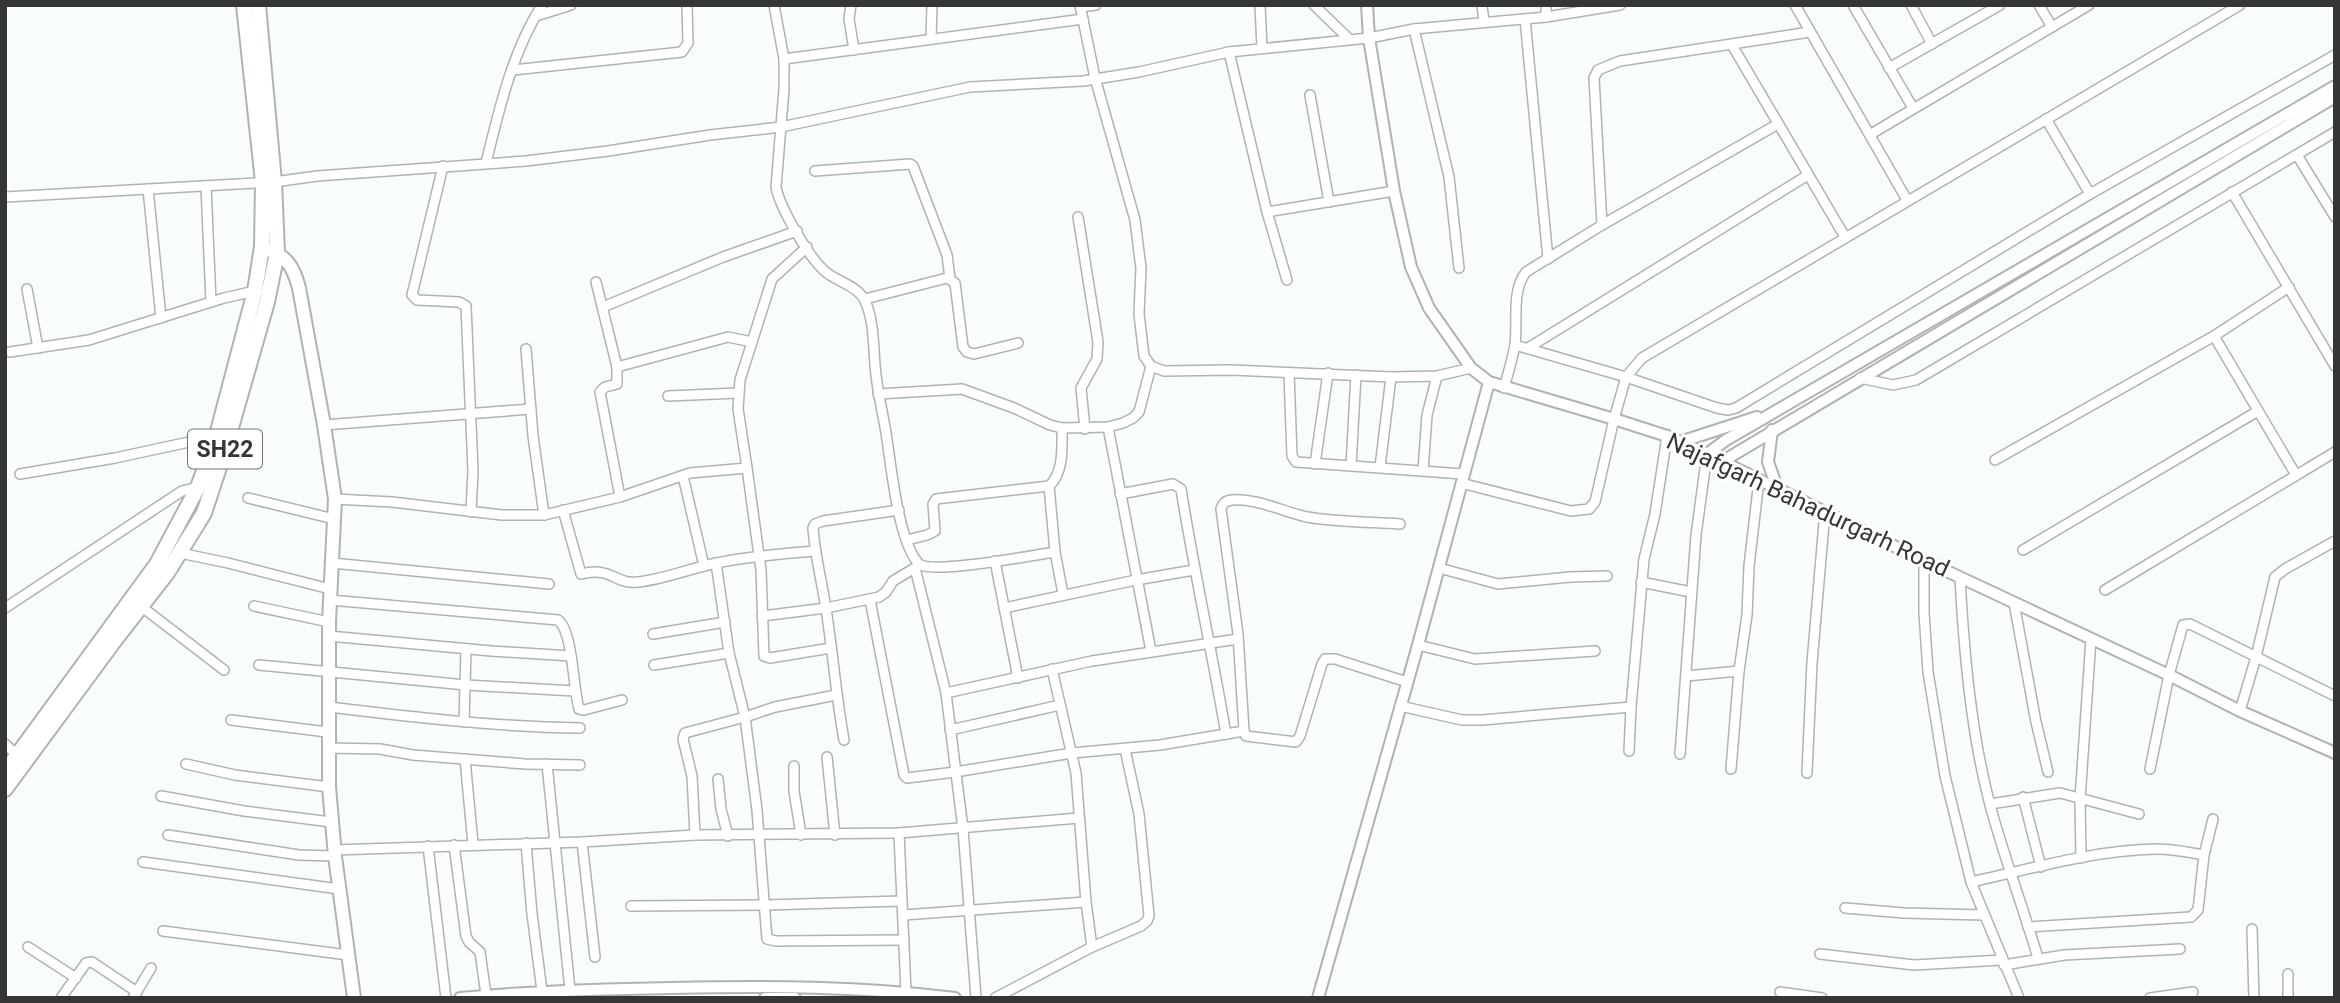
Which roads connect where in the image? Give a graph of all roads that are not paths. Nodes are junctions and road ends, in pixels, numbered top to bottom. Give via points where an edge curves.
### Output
1 (244, 5) edge
2 (258, 5) edge
3 (542, 5) edge
4 (571, 5) edge
5 (687, 5) edge
6 (774, 5) edge
7 (850, 5) edge
8 (932, 5) edge
9 (1096, 5) edge
10 (1259, 5) edge
11 (1314, 5) edge
12 (1367, 5) edge
13 (1482, 5) edge
14 (1546, 5) edge
15 (1620, 5) edge
16 (1795, 5) edge
17 (1853, 5) edge
18 (1911, 5) edge
19 (2000, 5) edge
20 (2039, 5) edge
21 (2089, 5) edge
22 (2241, 5) edge
23 (1080, 6) edge
24 (1585, 8) edge
25 (536, 16) junction
26 (1546, 17) junction
27 (1083, 19) junction
28 (1525, 19) junction
29 (1484, 22) junction
30 (2052, 27) junction
31 (1414, 29) junction
32 (1810, 32) junction
33 (1369, 38) junction
34 (931, 39) junction
35 (1349, 39) junction
36 (1932, 44) junction
37 (1732, 45) junction
38 (1262, 48) junction
39 (854, 50) junction
40 (1229, 52) junction
41 (2335, 55) edge
42 (784, 59) junction
43 (1889, 68) junction
44 (513, 70) junction
45 (1095, 78) junction
46 (2335, 86) edge
47 (1310, 94) dead end
48 (2335, 97) edge
49 (1913, 108) junction
50 (2046, 119) junction
51 (1778, 124) junction
52 (263, 127) junction
53 (780, 127) junction
54 (2335, 132) edge
55 (1871, 134) junction
56 (2297, 155) junction
57 (486, 163) junction
58 (443, 166) junction
59 (815, 171) dead end
60 (1808, 175) junction
61 (269, 182) junction
62 (206, 186) junction
63 (149, 189) junction
64 (1394, 191) junction
65 (2232, 192) junction
66 (2090, 194) junction
67 (5, 197) edge
68 (1907, 200) junction
69 (1329, 202) junction
70 (1267, 212) junction
71 (1078, 216) dead end
72 (2335, 217) edge
73 (1602, 225) junction
74 (797, 231) junction
75 (1845, 237) junction
76 (262, 247) junction
77 (807, 247) junction
78 (277, 253) junction
79 (1548, 259) junction
80 (1459, 268) dead end
81 (950, 279) junction
82 (1287, 279) dead end
83 (596, 282) dead end
84 (2289, 288) junction
85 (27, 289) dead end
86 (255, 291) junction
87 (865, 299) junction
88 (211, 302) junction
89 (603, 307) junction
90 (161, 318) junction
91 (2214, 336) junction
92 (752, 342) junction
93 (1018, 343) dead end
94 (1515, 345) junction
95 (38, 348) junction
96 (1528, 348) junction
97 (526, 349) dead end
98 (10, 352) dead end
99 (1151, 366) junction
100 (2335, 366) edge
101 (617, 367) junction
102 (1471, 368) junction
103 (1289, 373) junction
104 (1328, 373) junction
105 (1356, 375) junction
106 (1391, 376) junction
107 (1437, 376) junction
108 (1626, 377) junction
109 (1860, 378) junction
110 (1489, 382) junction
111 (1504, 388) junction
112 (738, 393) junction
113 (878, 394) junction
114 (668, 396) dead end
115 (531, 409) junction
116 (1775, 411) junction
117 (2258, 411) junction
118 (469, 414) junction
119 (1614, 419) junction
120 (324, 425) junction
121 (1062, 428) junction
122 (1108, 428) junction
123 (1085, 429) junction
124 (1772, 430) junction
125 (1667, 436) junction
126 (222, 440) junction
127 (1680, 442) junction
128 (2335, 452) edge
129 (1707, 454) junction
130 (1995, 460) dead end
131 (1723, 461) junction
132 (1315, 464) junction
133 (1351, 466) junction
134 (1380, 467) junction
135 (747, 468) junction
136 (1423, 471) junction
137 (20, 474) dead end
138 (683, 475) junction
139 (2296, 475) junction
140 (1462, 479) junction
141 (1759, 480) junction
142 (1048, 486) junction
143 (198, 487) junction
144 (1778, 490) junction
145 (1120, 494) junction
146 (621, 497) junction
147 (248, 498) dead end
148 (335, 499) junction
149 (563, 510) junction
150 (899, 510) junction
151 (1825, 511) junction
152 (471, 512) junction
153 (544, 514) junction
154 (334, 519) junction
155 (1400, 524) dead end
156 (907, 541) junction
157 (2335, 541) edge
158 (2023, 550) dead end
159 (814, 551) junction
160 (1055, 552) junction
161 (180, 553) junction
162 (758, 556) junction
163 (995, 561) junction
164 (1924, 561) junction
165 (332, 563) junction
166 (716, 563) junction
167 (704, 566) junction
168 (918, 566) junction
169 (1439, 568) junction
170 (1194, 570) junction
171 (1607, 576) dead end
172 (1960, 578) junction
173 (1136, 580) junction
174 (1641, 582) junction
175 (549, 584) dead end
176 (2105, 590) dead end
177 (1691, 592) junction
178 (1063, 594) junction
179 (330, 595) junction
180 (870, 600) junction
181 (2014, 603) junction
182 (254, 606) dead end
183 (142, 607) junction
184 (5, 608) edge
185 (826, 608) junction
186 (1004, 608) junction
187 (762, 616) junction
188 (329, 622) junction
189 (725, 622) junction
190 (653, 634) dead end
191 (329, 636) junction
192 (1238, 639) junction
193 (2091, 639) junction
194 (1210, 643) junction
195 (1418, 645) junction
196 (831, 648) junction
197 (466, 649) junction
198 (1151, 651) junction
199 (1595, 651) dead end
200 (729, 653) junction
201 (571, 656) junction
202 (2256, 657) junction
203 (259, 665) dead end
204 (654, 665) dead end
205 (1052, 669) junction
206 (224, 670) dead end
207 (1739, 671) junction
208 (328, 673) junction
209 (2169, 675) junction
210 (1686, 676) junction
211 (1018, 678) junction
212 (1407, 681) junction
213 (466, 685) junction
214 (575, 691) junction
215 (946, 693) junction
216 (836, 695) junction
217 (2335, 696) edge
218 (622, 700) dead end
219 (1060, 705) junction
220 (1400, 706) junction
221 (1631, 706) junction
222 (329, 707) junction
223 (2240, 711) junction
224 (56, 712) junction
225 (745, 718) junction
226 (231, 720) dead end
227 (464, 722) junction
228 (580, 727) dead end
229 (950, 730) junction
230 (1244, 731) junction
231 (327, 732) junction
232 (1226, 734) junction
233 (844, 740) dead end
234 (5, 744) edge
235 (328, 748) junction
236 (1125, 749) junction
237 (1629, 751) dead end
238 (2334, 751) edge
239 (1072, 753) junction
240 (1680, 754) dead end
241 (18, 756) junction
242 (827, 757) dead end
243 (465, 759) junction
244 (186, 764) dead end
245 (547, 764) junction
246 (580, 765) dead end
247 (794, 766) dead end
248 (1731, 769) dead end
249 (2150, 769) dead end
250 (5, 772) edge
251 (956, 772) junction
252 (2048, 772) dead end
253 (1807, 773) dead end
254 (718, 779) dead end
255 (329, 788) junction
256 (5, 789) edge
257 (161, 796) dead end
258 (2022, 797) junction
259 (2080, 799) junction
260 (1990, 804) junction
261 (2139, 814) dead end
262 (1079, 818) junction
263 (2213, 819) dead end
264 (331, 822) junction
265 (962, 829) junction
266 (900, 833) junction
267 (168, 835) dead end
268 (695, 835) junction
269 (759, 835) junction
270 (801, 835) junction
271 (835, 835) junction
272 (728, 836) junction
273 (555, 842) junction
274 (582, 842) junction
275 (526, 843) junction
276 (473, 844) junction
277 (454, 845) junction
278 (428, 846) junction
279 (334, 853) junction
280 (2204, 855) junction
281 (2081, 858) junction
282 (143, 862) dead end
283 (2041, 867) junction
284 (2012, 873) junction
285 (1971, 882) junction
286 (339, 889) junction
287 (902, 901) junction
288 (1086, 902) junction
289 (766, 905) junction
290 (631, 906) dead end
291 (1845, 908) dead end
292 (970, 911) junction
293 (903, 915) junction
294 (1983, 915) junction
295 (2028, 926) junction
296 (2252, 929) dead end
297 (163, 931) dead end
298 (904, 940) junction
299 (28, 947) dead end
300 (1092, 947) junction
301 (2180, 949) dead end
302 (1820, 954) dead end
303 (348, 955) junction
304 (595, 957) dead end
305 (2038, 958) junction
306 (2003, 962) junction
307 (151, 968) dead end
308 (2288, 974) dead end
309 (76, 978) junction
310 (570, 990) junction
311 (542, 991) junction
312 (906, 992) junction
313 (1780, 992) dead end
314 (2193, 992) dead end
315 (135, 995) edge
316 (486, 995) junction
317 (61, 998) edge
318 (354, 998) edge
319 (446, 998) edge
320 (460, 998) edge
321 (765, 998) edge
322 (795, 998) edge
323 (955, 998) edge
324 (976, 998) edge
325 (995, 998) edge
326 (1318, 998) edge
327 (1822, 998) edge
328 (2019, 998) edge
329 (2150, 998) edge
330 (2254, 998) edge
331 (2288, 998) edge

1 - 52 main road, SH22
2 - 52 main road, SH22
3 - 25 street
4 - 25 street
5 - 44 street via 688,43 682,52
6 - 42 street
7 - 39 street
8 - 34 street
9 - 23 street
10 - 38 street
11 - 35 street
12 - 33 street, Najafgarh Bahadurgarh Road
13 - 29 street
14 - 26 street
15 - 24 street
16 - 32 street
17 - 43 street
18 - 36 street
19 - 36 street
20 - 30 street
21 - 30 street
22 - 50 street
23 - 27 street
24 - 26 street
25 - 44 street
26 - 28 street
27 - 34 street
27 - 45 street
28 - 29 street
28 - 79 street
29 - 31 street
30 - 49 street
31 - 33 street
31 - 80 street via 1449,177
32 - 37 street
32 - 55 street
33 - 35 street
33 - 64 street, Najafgarh Bahadurgarh Road
34 - 39 street
35 - 38 street
36 - 43 street
37 - 51 street
37 - 73 street via 1620,61 1598,70 1594,78
38 - 40 street
39 - 42 street
40 - 45 street
40 - 70 street
41 - 66 street
42 - 53 street
43 - 49 street
44 - 57 street
45 - 53 street via 970,87
45 - 99 street via 1135,220 1141,268 1139,314 1144,356
46 - 116 street
47 - 69 street
48 - 109 street
49 - 55 street
50 - 66 street
50 - 68 street
51 - 60 street
51 - 73 street
52 - 61 main road, SH22
53 - 57 street
53 - 74 street via 776,187
54 - 56 street
55 - 68 street
56 - 65 street
56 - 72 street
57 - 58 street
58 - 61 street
58 - 118 street via 412,295 416,300 466,306
59 - 81 street via 913,166 947,255
60 - 75 street
60 - 96 street
61 - 62 street
61 - 76 main road, SH22
61 - 78 main road, SH22
62 - 63 street
62 - 88 street
63 - 67 street
63 - 90 street
64 - 69 street
64 - 102 street, Najafgarh Bahadurgarh Road via 1417,285
65 - 84 street
65 - 109 street via 1916,380 1893,385
66 - 108 street via 1736,408 1717,408
68 - 75 street
69 - 70 street
70 - 82 street
71 - 123 street via 1098,342 1097,359 1081,388
73 - 79 street
74 - 77 street
74 - 89 street
75 - 108 street via 1642,358
76 - 78 main road
76 - 86 main road, SH22
77 - 87 street via 828,273
77 - 92 street via 772,279
78 - 120 main road via 294,271
78 - 126 main road, SH22 via 267,302
79 - 94 street via 1521,279
81 - 87 street
81 - 93 street via 955,283 964,349 974,354
83 - 89 street
84 - 91 street
84 - 100 street
85 - 95 street
86 - 88 street
86 - 126 main road, SH22
87 - 113 street
88 - 90 street
89 - 101 street
90 - 95 street via 89,340
91 - 117 street
91 - 130 street
92 - 101 street via 728,337
92 - 112 street
94 - 96 street
94 - 111 street
95 - 98 street
96 - 108 street
97 - 115 street
99 - 103 street via 1164,371
99 - 122 street via 1139,412
101 - 146 street via 617,384 600,392
102 - 107 street
102 - 110 street, Najafgarh Bahadurgarh Road
103 - 104 street
103 - 132 street via 1293,458 1300,464
104 - 105 street
104 - 132 street
105 - 106 street
105 - 133 street
106 - 107 street
106 - 134 street
107 - 136 street via 1427,415
108 - 119 street
109 - 124 street
110 - 111 street, Najafgarh Bahadurgarh Road
110 - 140 street
111 - 119 street, Najafgarh Bahadurgarh Road
112 - 114 street
112 - 135 street
113 - 121 street via 962,389
113 - 150 street
115 - 118 street
115 - 153 street
116 - 127 street
116 - 129 street
117 - 139 street
117 - 158 street
118 - 120 street
118 - 152 street
119 - 125 street, Najafgarh Bahadurgarh Road
119 - 140 street via 1595,502 1589,509 1571,511
120 - 148 main road
121 - 123 street
121 - 142 street via 1060,465
122 - 123 street
122 - 145 street
124 - 131 street
124 - 144 street via 1768,463
125 - 127 street, Najafgarh Bahadurgarh Road
125 - 174 street
126 - 137 street via 203,439
126 - 143 main road, SH22
126 - 161 main road, SH22 via 204,513
127 - 129 street, Najafgarh Bahadurgarh Road
128 - 139 street
129 - 131 street, Najafgarh Bahadurgarh Road
129 - 177 street
131 - 141 street, Najafgarh Bahadurgarh Road
132 - 133 street
133 - 134 street
134 - 136 street
135 - 138 street
135 - 162 street
136 - 140 street
138 - 146 street
138 - 167 street
139 - 176 street
140 - 169 street
141 - 144 street, Najafgarh Bahadurgarh Road
141 - 207 street
142 - 156 street via 936,499 935,531
142 - 160 street
143 - 184 street via 182,491
143 - 224 main road, SH22 via 157,564
144 - 151 street, Najafgarh Bahadurgarh Road
145 - 170 street via 1178,485
145 - 173 street
146 - 149 street
147 - 154 street
148 - 152 street
148 - 154 main road
149 - 153 street
149 - 167 street via 581,575 598,571 639,582
150 - 156 street
150 - 159 street via 818,523 813,528
151 - 164 street, Najafgarh Bahadurgarh Road
151 - 253 street
152 - 153 street
154 - 165 main road
155 - 192 street via 1335,521 1237,500 1223,503
156 - 168 street
157 - 202 street via 2274,577
159 - 162 street
159 - 185 street
160 - 163 street
160 - 178 street
161 - 179 street
161 - 183 main road, SH22
162 - 166 street
162 - 187 street
163 - 168 street
163 - 186 street
164 - 172 street, Najafgarh Bahadurgarh Road
164 - 285 street via 1934,710
165 - 175 street
165 - 179 main road
166 - 167 street
166 - 189 street
168 - 180 street via 894,581 884,595
168 - 215 street
169 - 171 street via 1498,584
169 - 195 street
170 - 173 street
170 - 194 street
172 - 181 street, Najafgarh Bahadurgarh Road
172 - 260 street via 1967,668
173 - 178 street
173 - 198 street
174 - 177 street
174 - 221 street
177 - 210 street
178 - 186 street
179 - 188 main road
179 - 201 street via 558,620
180 - 185 street
180 - 251 street via 904,775
181 - 193 street, Najafgarh Bahadurgarh Road
181 - 252 street
182 - 188 street
183 - 206 street
183 - 224 main road, SH22
185 - 187 street
185 - 196 street
186 - 211 street
187 - 196 street via 766,657
188 - 191 main road
189 - 190 street
189 - 200 street
191 - 197 street
191 - 208 main road
192 - 194 street
192 - 230 street
193 - 209 street, Najafgarh Bahadurgarh Road
193 - 259 street
194 - 198 street
194 - 232 street
195 - 199 street via 1475,659
195 - 212 street
196 - 216 street
197 - 201 street
197 - 213 street
198 - 205 street
200 - 204 street
200 - 225 street
201 - 214 street
202 - 209 street via 2185,624
202 - 217 street
202 - 223 street
203 - 208 street
205 - 211 street
205 - 219 street
207 - 210 street
207 - 248 street
208 - 213 street
208 - 222 main road
209 - 223 street, Najafgarh Bahadurgarh Road
209 - 249 street
210 - 240 street
211 - 215 street
212 - 220 street
212 - 230 street via 1325,659 1296,742 1250,738
213 - 214 street
213 - 227 street
214 - 218 street via 582,710
215 - 229 street
216 - 225 street
216 - 233 street
219 - 229 street
219 - 239 street
220 - 221 street via 1482,720
220 - 326 street
221 - 237 street
222 - 227 street
222 - 231 main road
223 - 238 street, Najafgarh Bahadurgarh Road
224 - 241 main road, SH22
224 - 256 main road, SH22
225 - 268 street via 682,735 693,785
225 - 269 street
226 - 231 street
227 - 228 street
229 - 251 street
230 - 232 street
231 - 235 main road
232 - 236 street
234 - 241 street
235 - 243 street
235 - 255 main road
236 - 239 street
236 - 300 street via 1139,814 1149,916 1141,926
239 - 251 street
239 - 262 street
241 - 250 main road, SH22
242 - 271 street
243 - 245 street
243 - 276 street
244 - 255 street
245 - 246 street
245 - 273 street
247 - 270 street
251 - 265 street
254 - 272 street
255 - 264 main road
257 - 264 street
258 - 259 street via 2060,793
258 - 260 street
258 - 283 street
259 - 261 street
259 - 281 street
260 - 284 street
262 - 265 street
262 - 288 street
263 - 280 street
264 - 279 main road
265 - 266 street
265 - 292 street
266 - 271 street
266 - 287 street
267 - 279 street via 299,855
268 - 272 street
268 - 274 street
269 - 270 street
269 - 272 street
269 - 289 street
270 - 271 street
273 - 274 street
273 - 275 street
273 - 310 street
274 - 304 street
275 - 276 street
275 - 311 street
276 - 277 street
277 - 278 street
277 - 316 street via 466,936 481,952
278 - 279 street
278 - 319 street
279 - 286 main road
280 - 281 street via 2152,849
280 - 295 street via 2198,910 2191,917
281 - 283 street
282 - 286 street
283 - 284 street
284 - 285 street
284 - 295 street
285 - 294 street
286 - 303 main road
287 - 289 street
287 - 293 street
288 - 292 street
288 - 300 street
289 - 290 street
289 - 298 street via 770,941
291 - 294 street
292 - 293 street
292 - 324 street
293 - 298 street
294 - 306 street
295 - 305 street
296 - 330 street
297 - 303 street
298 - 312 street
299 - 309 street
300 - 325 street
301 - 305 street
302 - 306 street via 1914,965
303 - 318 main road
305 - 306 street
306 - 328 street
307 - 315 street
308 - 331 street
309 - 315 street via 86,963 92,962
309 - 317 street
310 - 311 street
310 - 312 street via 785,985
311 - 316 street
312 - 323 street
313 - 327 street
314 - 329 street
316 - 320 street
321 - 322 street

